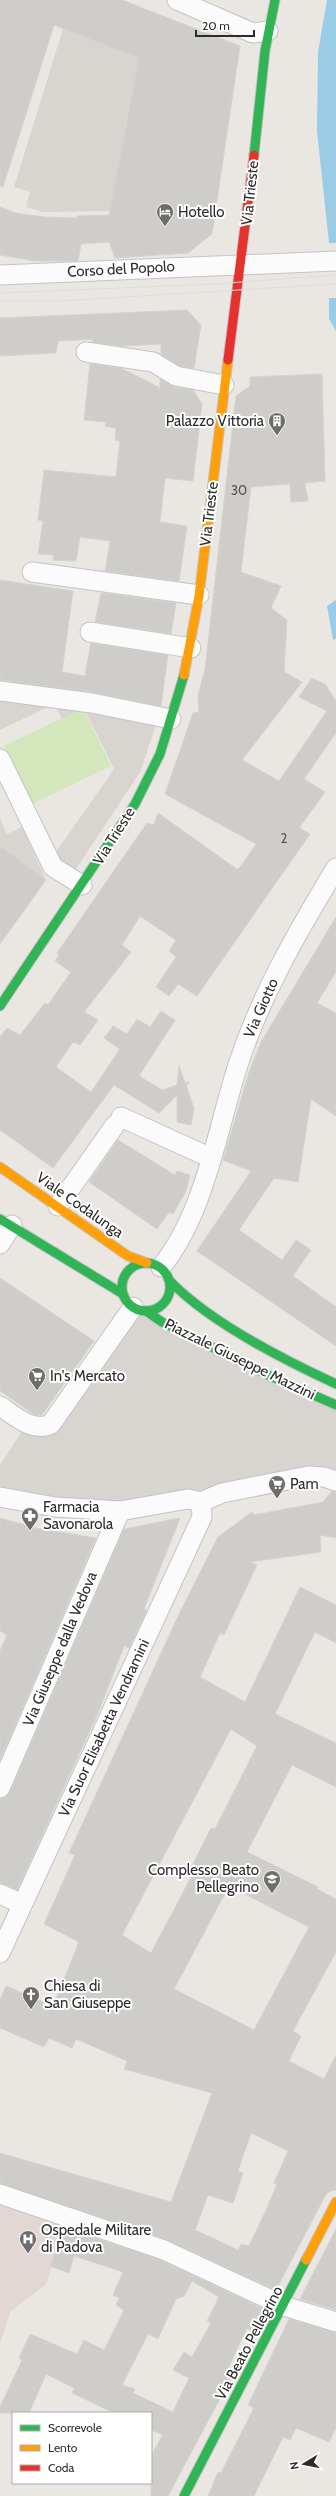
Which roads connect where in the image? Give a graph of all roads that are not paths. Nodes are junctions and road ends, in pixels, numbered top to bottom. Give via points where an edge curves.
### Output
1 (177, 0) edge
2 (275, 0) edge
3 (268, 31) junction
4 (336, 261) edge
5 (241, 265) junction
6 (0, 275) edge
7 (86, 352) dead end
8 (224, 386) junction
9 (32, 572) dead end
10 (200, 595) junction
11 (90, 632) dead end
12 (191, 648) junction
13 (0, 691) edge
14 (172, 719) junction
15 (0, 759) edge
16 (336, 868) edge
17 (82, 885) junction
18 (0, 1006) edge
19 (211, 1158) junction
20 (0, 1167) edge
21 (58, 1206) junction
22 (6, 1222) edge
23 (0, 1244) edge
24 (159, 1270) junction
25 (134, 1304) junction
26 (336, 1384) edge
27 (336, 1405) edge
28 (0, 1406) edge
29 (336, 1481) edge
30 (0, 1497) edge
31 (201, 1502) junction
32 (120, 1511) junction
33 (0, 1788) edge
34 (0, 1894) edge
35 (22, 1904) junction
36 (0, 1953) edge
37 (0, 2194) edge
38 (336, 2202) edge
39 (284, 2306) junction
40 (336, 2322) edge
41 (184, 2496) edge

1 - 3 street via 253,33
2 - 3 street, Via Trieste
3 - 5 street, Via Trieste
4 - 5 street, Corso del Popolo
5 - 6 street, Corso del Popolo
5 - 8 street, Via Trieste
7 - 8 street via 153,362 176,376
8 - 10 street, Via Trieste
9 - 10 street
10 - 12 street, Via Trieste
11 - 12 street
12 - 14 street, Via Trieste
13 - 14 street via 92,703
14 - 17 street, Via Trieste via 143,790
15 - 17 street via 53,867
16 - 19 street, Via Giotto via 294,937 265,997 238,1065
17 - 18 street, Via Trieste
19 - 21 street via 118,1121
19 - 24 street, Via Giotto via 183,1231
20 - 21 street, Viale Codalunga
21 - 24 street, Viale Codalunga via 128,1256
22 - 23 street
22 - 25 street
24 - 25 street via 171,1287 166,1302 160,1307
24 - 25 street via 140,1263 129,1270 123,1282
24 - 26 street, Piazzale Giuseppe Mazzini via 184,1297 206,1312 279,1355
25 - 27 street, Piazzale Giuseppe Mazzini via 162,1322 272,1377
25 - 28 street via 51,1424 42,1428 33,1426
29 - 31 street via 308,1476 222,1493
30 - 32 street via 55,1507
31 - 32 street via 188,1499
31 - 35 street, Via Suor Elisabetta Vendramini via 202,1517
32 - 33 street, Via Giuseppe dalla Vedova
34 - 35 street
35 - 36 street, Via Suor Elisabetta Vendramini
37 - 39 street via 164,2250
38 - 39 street, Via Beato Pellegrino
39 - 40 street
39 - 41 street, Via Beato Pellegrino

